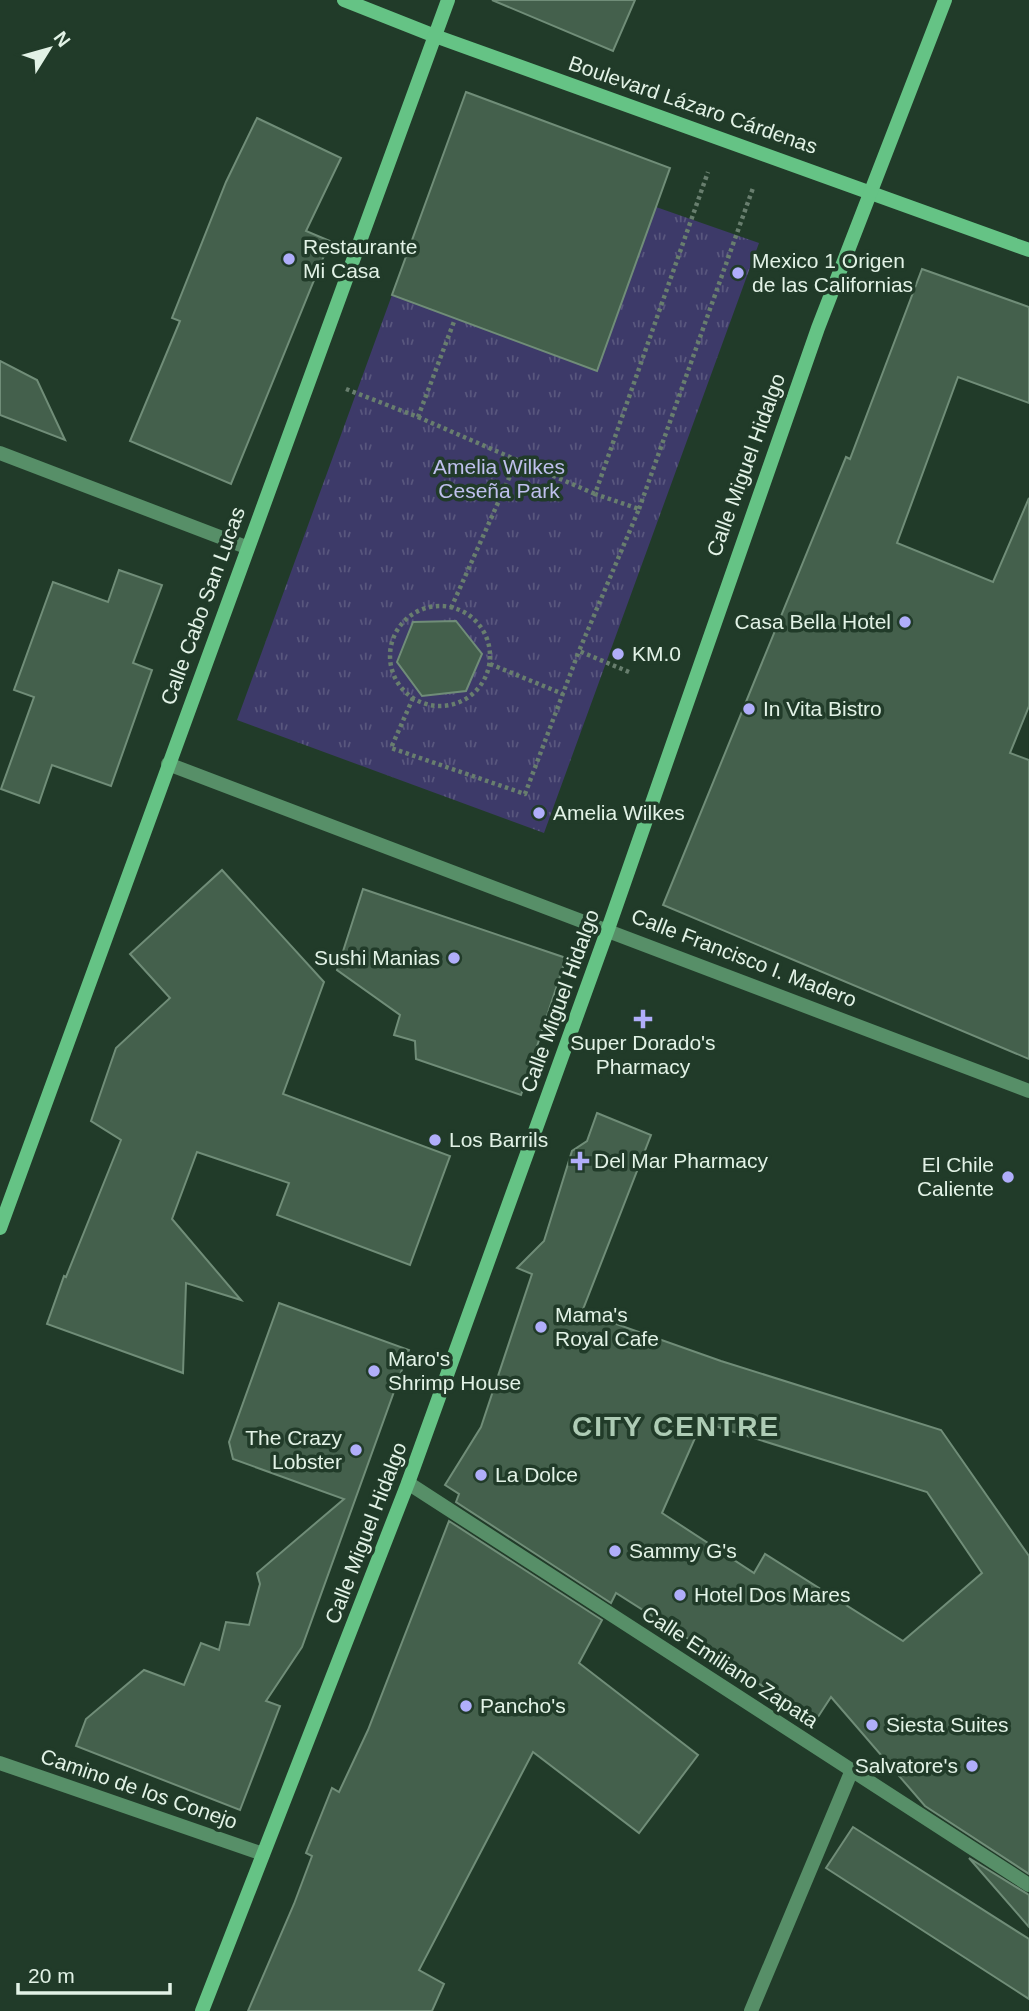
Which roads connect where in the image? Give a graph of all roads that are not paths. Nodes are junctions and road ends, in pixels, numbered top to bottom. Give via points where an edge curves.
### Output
1 (344, 0) edge
2 (448, 0) edge
3 (945, 0) edge
4 (435, 36) junction
5 (872, 191) junction
6 (1029, 250) edge
7 (0, 453) edge
8 (246, 547) junction
9 (168, 764) junction
10 (608, 929) junction
11 (1029, 1091) edge
12 (0, 1228) edge
13 (408, 1483) junction
14 (0, 1763) edge
15 (852, 1770) junction
16 (264, 1854) junction
17 (1029, 1885) edge
18 (202, 2011) edge
19 (751, 2011) edge

1 - 4 main road, Boulevard Lázaro Cárdenas
2 - 4 main road, Calle Cabo San Lucas
3 - 5 main road, Calle Miguel Hidalgo
4 - 5 main road, Boulevard Lázaro Cárdenas
4 - 8 main road, Calle Cabo San Lucas
5 - 6 main road, Boulevard Lázaro Cárdenas
5 - 10 main road, Calle Miguel Hidalgo via 756,498
7 - 8 street
8 - 9 main road, Calle Cabo San Lucas
9 - 10 street, Calle Francisco I. Madero
9 - 12 main road, Calle Cabo San Lucas
10 - 11 street, Calle Francisco I. Madero
10 - 13 main road, Calle Miguel Hidalgo
13 - 15 street, Calle Emiliano Zapata
13 - 16 main road, Calle Miguel Hidalgo
14 - 16 street, Camino de los Conejo
15 - 17 street, Calle Emiliano Zapata
15 - 19 street
16 - 18 main road, Calle Miguel Hidalgo

